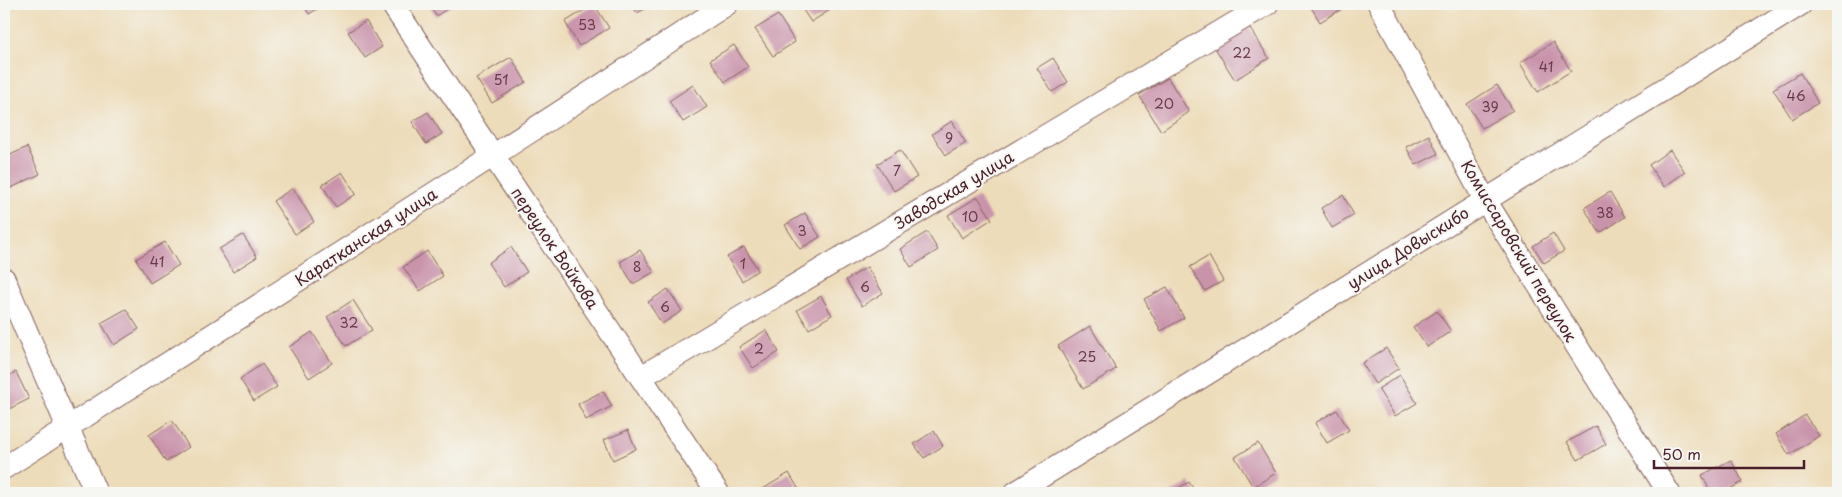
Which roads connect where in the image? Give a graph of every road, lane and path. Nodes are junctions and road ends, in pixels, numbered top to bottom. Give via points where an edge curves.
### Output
1 (392, 4) edge
2 (727, 4) edge
3 (1267, 4) edge
4 (1379, 4) edge
5 (1801, 4) edge
6 (494, 155) junction
7 (1486, 200) junction
8 (4, 279) edge
9 (641, 377) junction
10 (67, 428) junction
11 (4, 468) edge
12 (96, 493) edge
13 (718, 493) edge
14 (1016, 493) edge
15 (1668, 493) edge

1 - 6 street, переулок Войкова
2 - 6 street, Каратканская улица
3 - 9 street, Заводская улица
4 - 7 street, Комиссаровский переулок
5 - 7 street, улица Довыскибо
6 - 9 street, переулок Войкова
6 - 10 street, Каратканская улица
7 - 14 street, улица Довыскибо
7 - 15 street, Комиссаровский переулок
8 - 10 street
9 - 13 street, переулок Войкова
10 - 11 street, Каратканская улица
10 - 12 street

